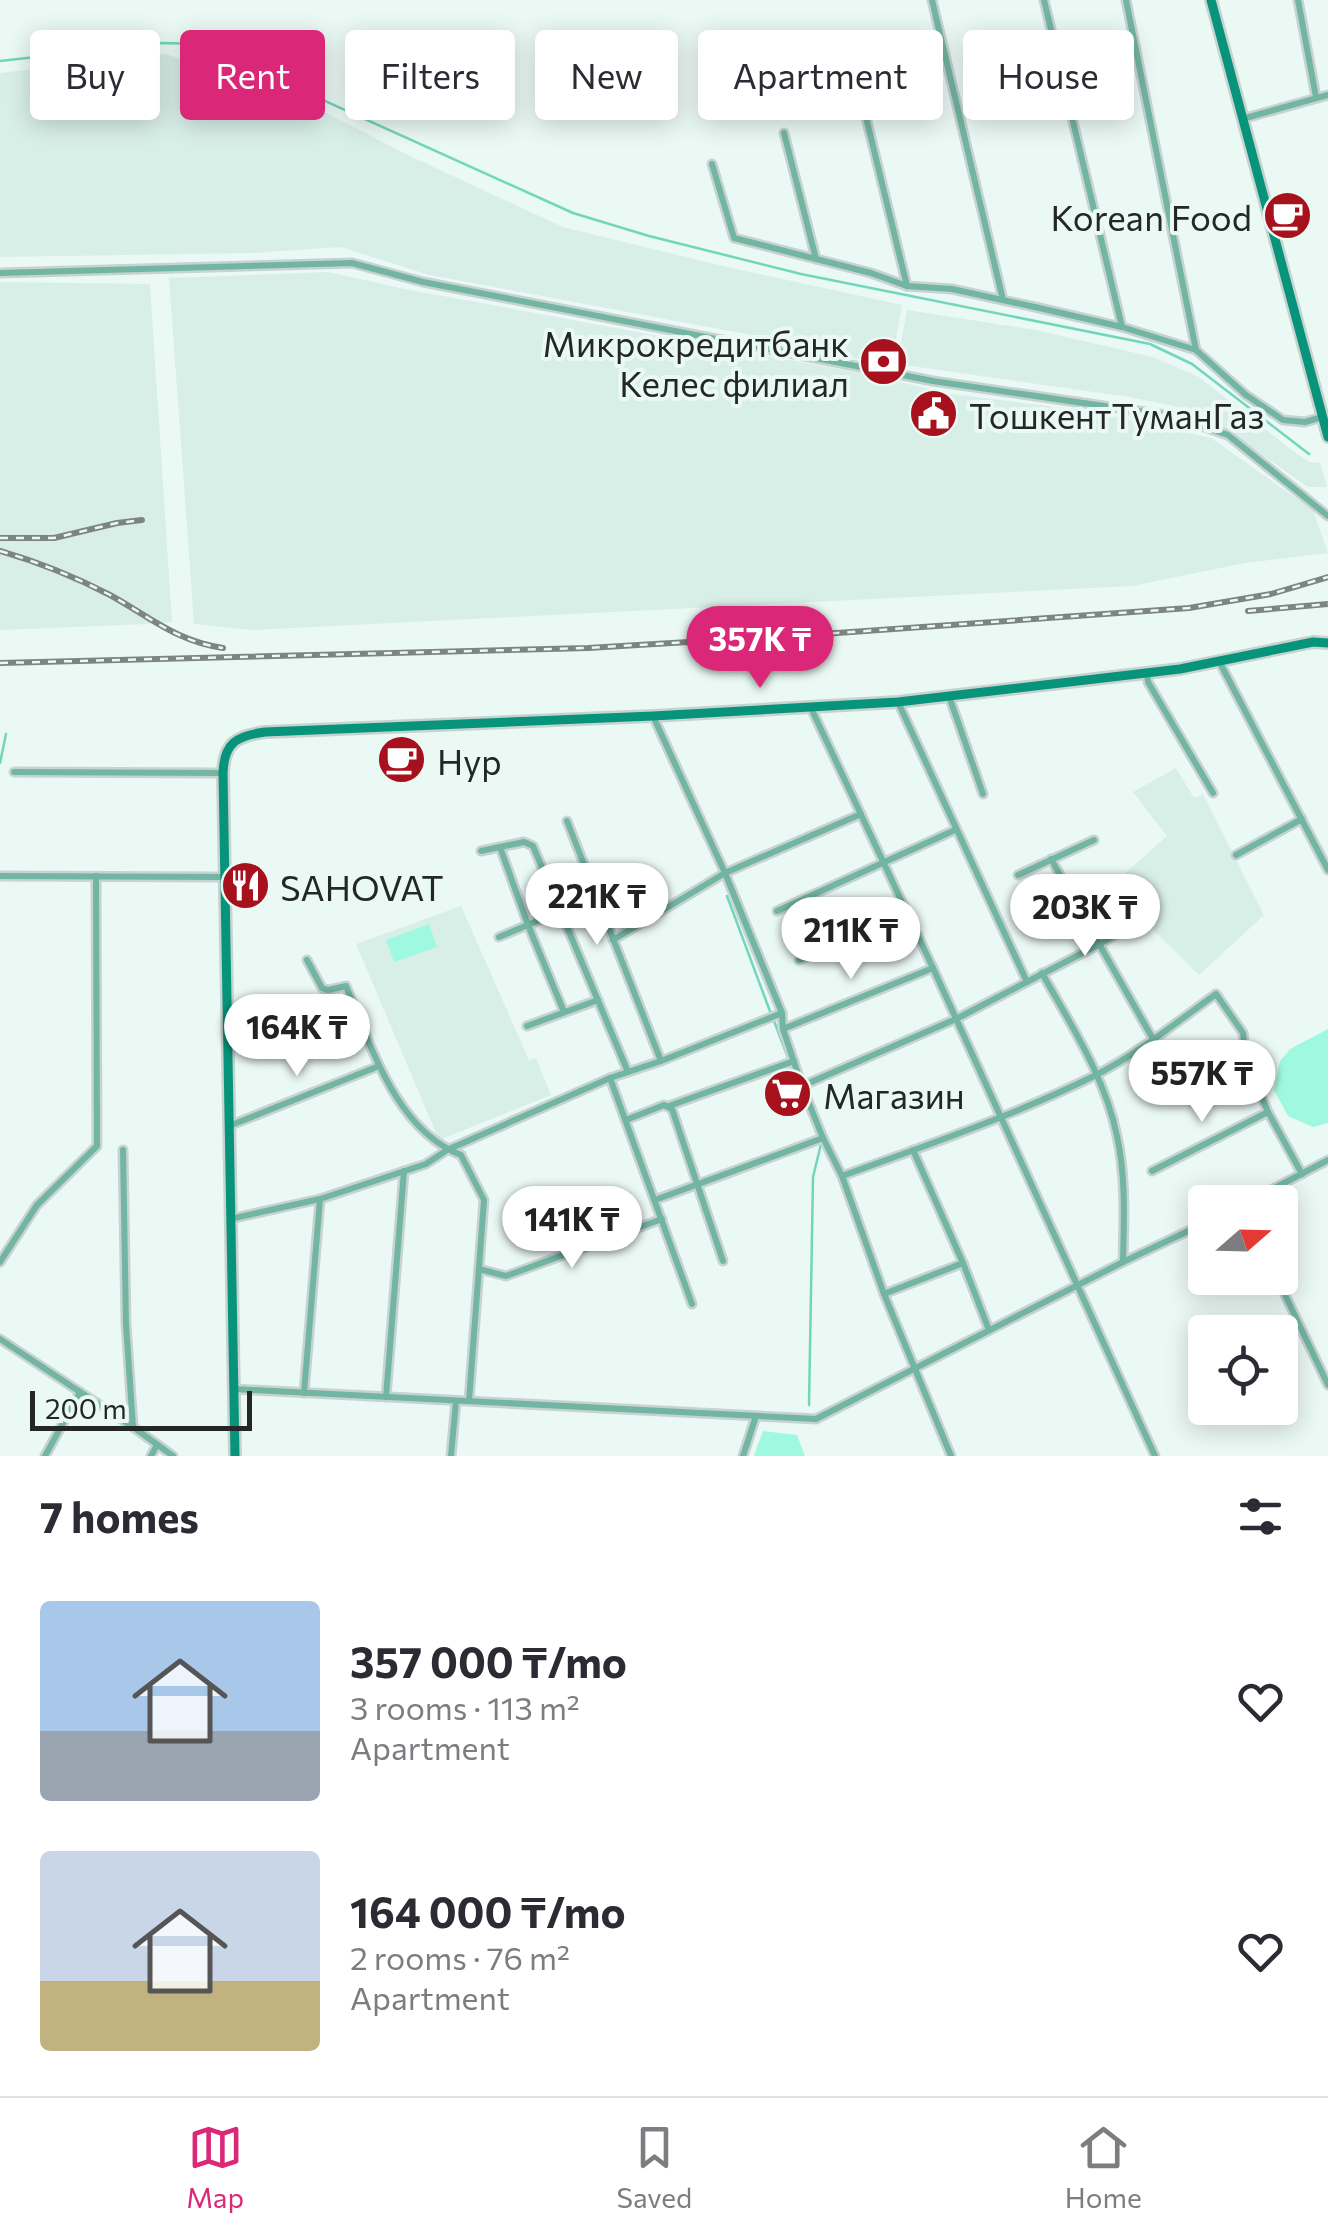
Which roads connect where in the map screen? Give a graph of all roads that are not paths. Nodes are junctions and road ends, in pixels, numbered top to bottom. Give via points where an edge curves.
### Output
1 (932, 0) edge
2 (1044, 0) edge
3 (1126, 0) edge
4 (1211, 0) edge
5 (1298, 0) edge
6 (1328, 95) edge
7 (1316, 97) junction
8 (1242, 119) junction
9 (867, 120) edge
10 (784, 133) dead end
11 (712, 164) dead end
12 (816, 260) junction
13 (0, 273) edge
14 (907, 286) junction
15 (1003, 300) junction
16 (1122, 327) junction
17 (1196, 350) junction
18 (1323, 417) junction
19 (1328, 438) edge
20 (1328, 516) edge
21 (1328, 644) edge
22 (1219, 661) junction
23 (1147, 673) junction
24 (949, 695) junction
25 (898, 702) junction
26 (811, 708) junction
27 (653, 716) junction
28 (14, 772) dead end
29 (223, 773) junction
30 (1213, 793) dead end
31 (984, 794) dead end
32 (861, 814) junction
33 (1302, 819) junction
34 (567, 822) dead end
35 (955, 830) junction
36 (1094, 840) dead end
37 (500, 847) junction
38 (481, 851) dead end
39 (1236, 855) dead end
40 (1050, 859) junction
41 (884, 864) junction
42 (1328, 870) edge
43 (725, 873) junction
44 (0, 876) edge
45 (96, 876) junction
46 (1018, 876) dead end
47 (225, 877) junction
48 (561, 911) junction
49 (777, 911) dead end
50 (908, 916) junction
51 (1143, 918) dead end
52 (528, 925) junction
53 (498, 938) dead end
54 (614, 940) junction
55 (1098, 945) junction
56 (307, 960) dead end
57 (799, 960) dead end
58 (933, 968) junction
59 (1042, 973) junction
60 (1026, 982) junction
61 (598, 1000) junction
62 (564, 1012) junction
63 (782, 1013) junction
64 (956, 1018) junction
65 (527, 1026) dead end
66 (783, 1029) junction
67 (1152, 1039) junction
68 (660, 1061) junction
69 (794, 1061) junction
70 (379, 1066) junction
71 (628, 1072) junction
72 (1098, 1074) junction
73 (610, 1078) junction
74 (802, 1086) junction
75 (670, 1106) junction
76 (1268, 1112) junction
77 (1001, 1118) junction
78 (626, 1120) junction
79 (229, 1126) junction
80 (823, 1138) junction
81 (123, 1150) dead end
82 (447, 1150) junction
83 (913, 1150) junction
84 (1328, 1161) edge
85 (1152, 1170) dead end
86 (404, 1171) junction
87 (1302, 1174) junction
88 (842, 1176) junction
89 (698, 1182) junction
90 (1281, 1185) edge
91 (320, 1199) junction
92 (655, 1200) junction
93 (230, 1219) junction
94 (662, 1220) junction
95 (1188, 1231) edge
96 (0, 1262) edge
97 (723, 1262) dead end
98 (1123, 1262) junction
99 (963, 1263) junction
100 (479, 1270) junction
101 (1077, 1286) junction
102 (884, 1294) junction
103 (1285, 1295) edge
104 (692, 1304) dead end
105 (990, 1330) junction
106 (0, 1340) edge
107 (914, 1369) junction
108 (1328, 1385) edge
109 (233, 1389) junction
110 (80, 1392) junction
111 (304, 1393) junction
112 (386, 1397) junction
113 (456, 1401) junction
114 (468, 1401) junction
115 (756, 1416) junction
116 (133, 1426) junction
117 (157, 1445) junction
118 (45, 1456) edge
119 (152, 1456) edge
120 (173, 1456) edge
121 (235, 1456) edge
122 (451, 1456) edge
123 (743, 1456) edge
124 (951, 1456) edge
125 (1154, 1456) edge

1 - 15 street
2 - 16 street
3 - 17 street
4 - 8 street
5 - 7 street
6 - 7 street
7 - 8 street
8 - 18 street
9 - 14 street
10 - 12 street
11 - 12 street via 734,238
12 - 14 street
13 - 20 street via 352,262 424,282 933,381 1172,416 1228,435
14 - 15 street
15 - 16 street
16 - 17 street
17 - 18 street via 1283,420
18 - 19 street
21 - 22 street
22 - 23 street
22 - 33 street
23 - 24 street
23 - 30 street
24 - 25 street
24 - 31 street
25 - 26 street
25 - 35 street
26 - 27 street
26 - 32 street
27 - 29 street via 259,732 236,740
27 - 43 street
28 - 29 street
29 - 47 street
32 - 41 street
32 - 43 street
33 - 39 street
33 - 42 street
34 - 54 street
35 - 41 street
35 - 60 street
36 - 40 street
37 - 38 street
37 - 48 street via 533,846
37 - 52 street
40 - 46 street
40 - 55 street
41 - 49 street
41 - 50 street
43 - 54 street
43 - 63 street
44 - 45 street
45 - 47 street
45 - 96 street via 97,1146 37,1204
47 - 79 street
48 - 52 street
48 - 61 street
50 - 57 street
50 - 58 street
51 - 55 street
52 - 53 street
52 - 62 street
54 - 68 street
55 - 59 street
55 - 67 street
56 - 70 street via 322,988 346,986
58 - 64 street
58 - 66 street
59 - 60 street
59 - 72 street
60 - 64 street
61 - 62 street
61 - 71 street
62 - 65 street
63 - 66 street
63 - 68 street
64 - 74 street
64 - 77 street
66 - 69 street
67 - 72 street
67 - 76 street via 1216,994 1244,1033 1246,1060
68 - 71 street
69 - 74 street
69 - 75 street
70 - 79 street
70 - 82 street via 418,1128
71 - 73 street
72 - 77 street
72 - 98 street via 1118,1136
73 - 78 street
73 - 82 street
74 - 80 street
75 - 78 street
75 - 89 street
76 - 85 street
76 - 87 street
77 - 83 street
77 - 101 street
78 - 92 street
79 - 93 street
80 - 88 street
80 - 89 street
81 - 116 street
82 - 86 street
82 - 100 street via 462,1156 484,1200
83 - 88 street
83 - 99 street
84 - 87 street
86 - 91 street
86 - 112 street
87 - 90 street
88 - 102 street
89 - 92 street
89 - 97 street
91 - 93 street
91 - 111 street
92 - 94 street
93 - 109 street
94 - 100 street via 506,1276
94 - 104 street
95 - 98 street
98 - 101 street
99 - 102 street
99 - 105 street
100 - 114 street
101 - 105 street
101 - 125 street
102 - 107 street
103 - 108 street
105 - 107 street
106 - 110 street
107 - 115 street via 816,1419
107 - 124 street
109 - 111 street
109 - 121 street
110 - 116 street
110 - 118 street
111 - 112 street
112 - 113 street
113 - 114 street
113 - 122 street
114 - 115 street
115 - 123 street
116 - 117 street
117 - 119 street
117 - 120 street

